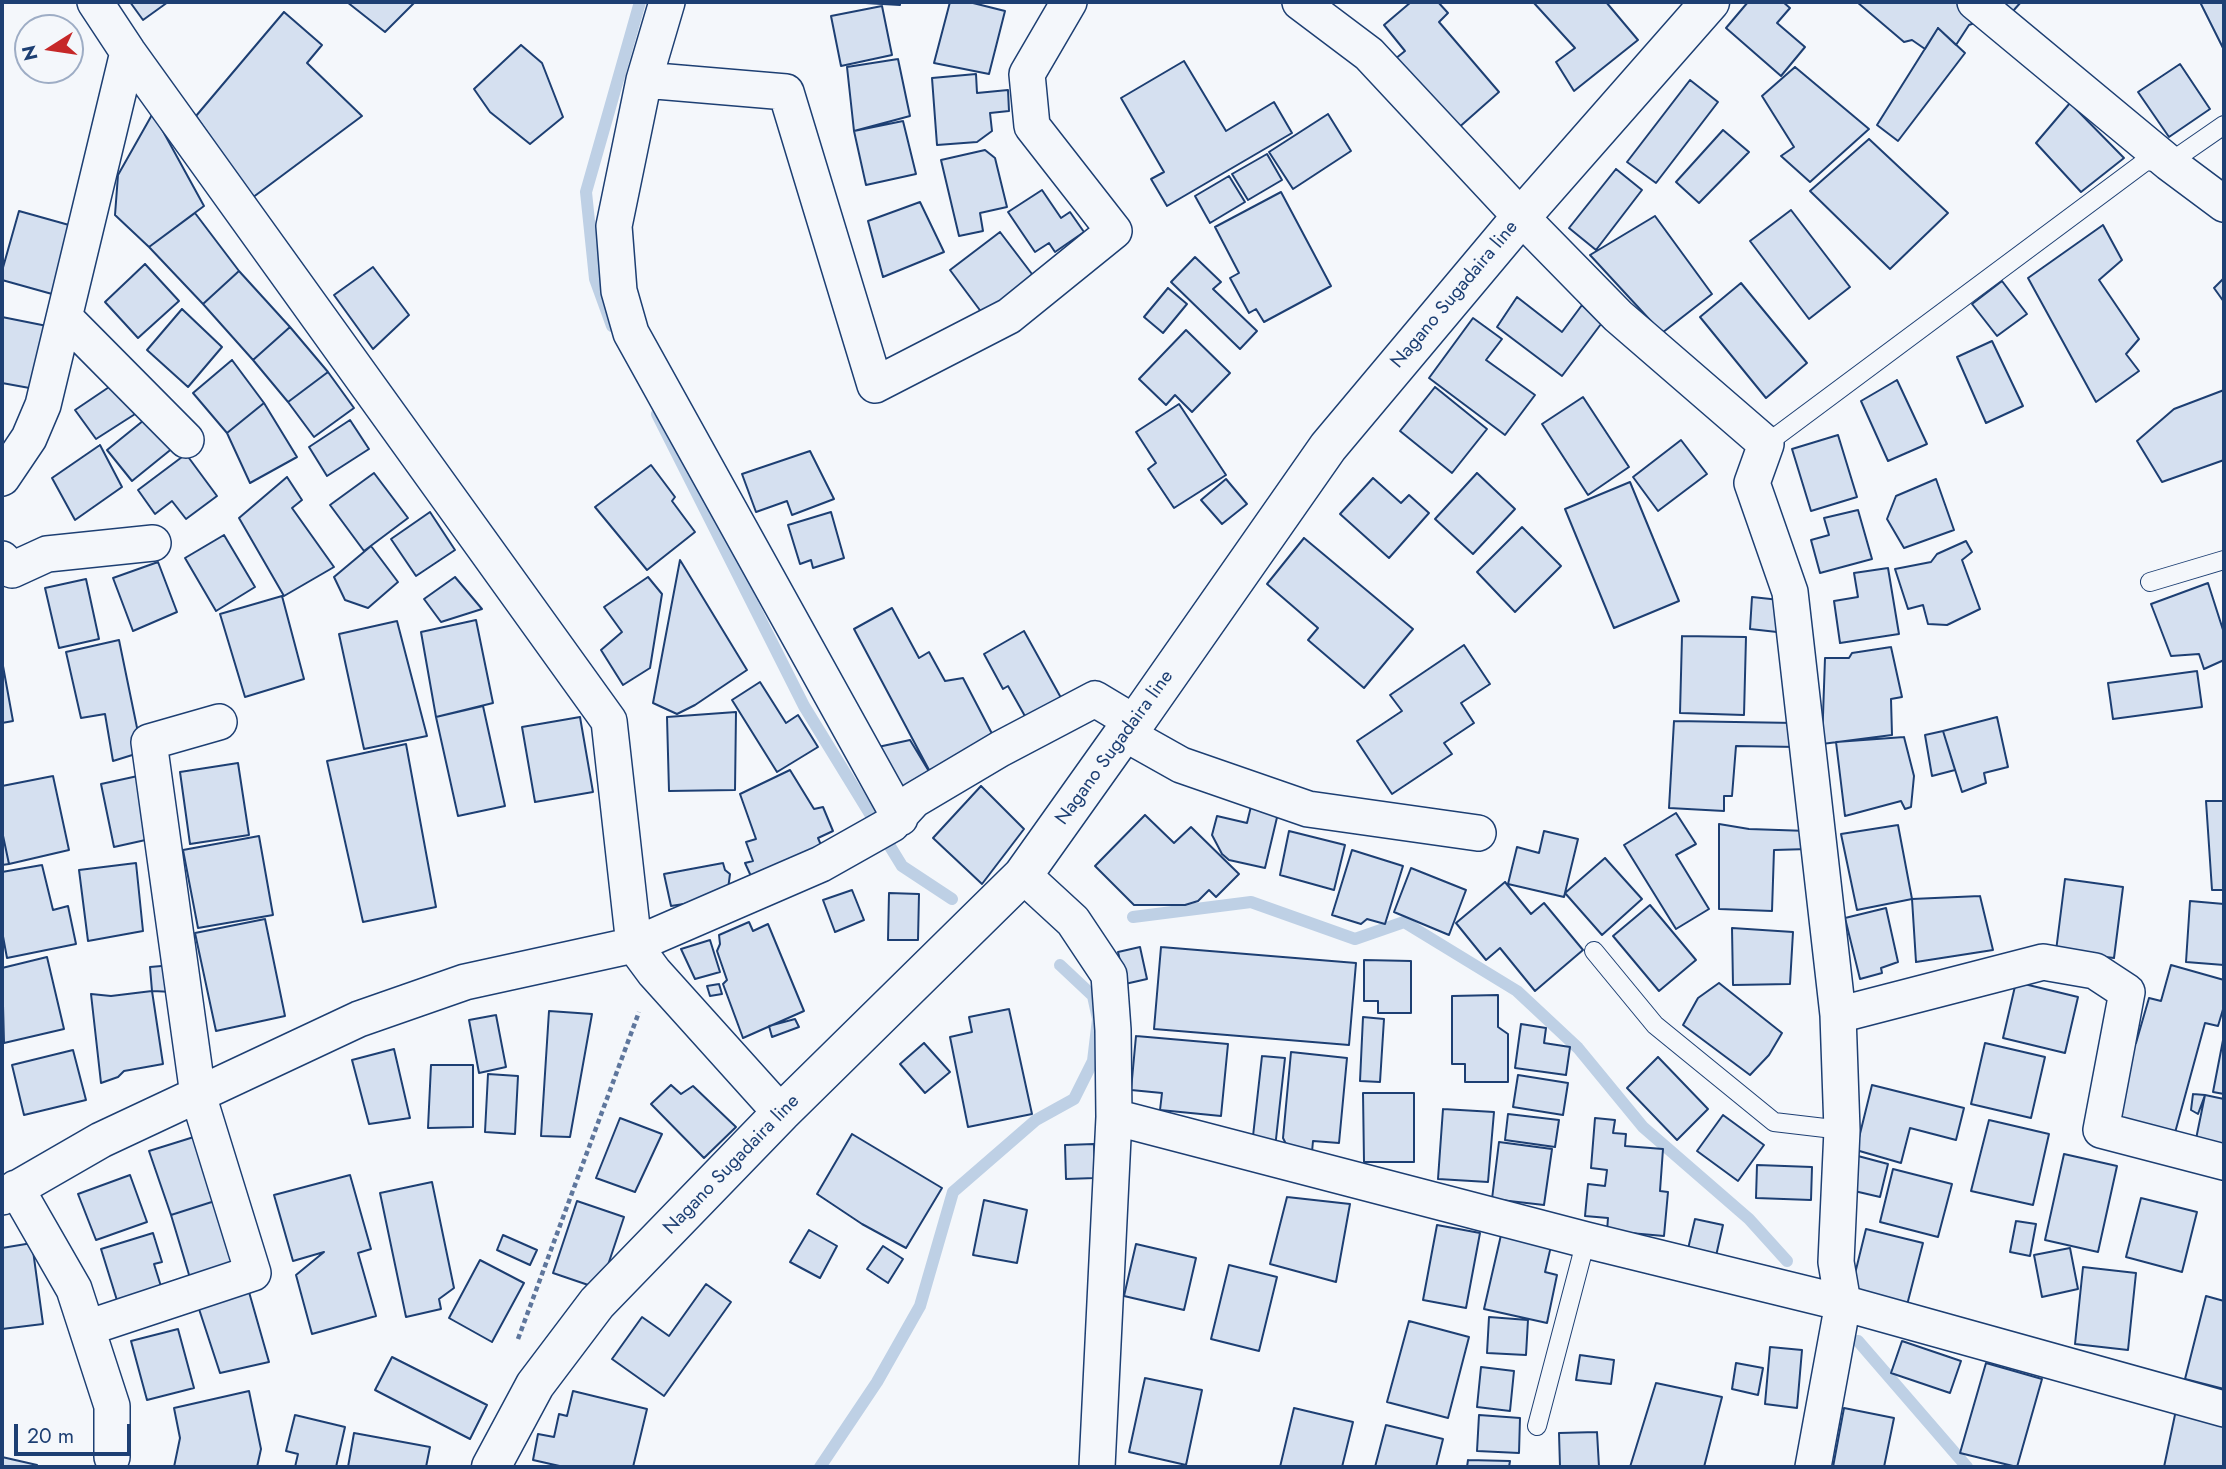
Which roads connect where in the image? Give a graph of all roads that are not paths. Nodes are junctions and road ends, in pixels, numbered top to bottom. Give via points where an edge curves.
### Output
1 (96, 2) edge
2 (667, 2) edge
3 (1069, 2) edge
4 (1300, 2) edge
5 (1710, 2) edge
6 (1976, 2) edge
7 (128, 52) junction
8 (643, 80) junction
9 (2224, 125) edge
10 (2169, 163) junction
11 (2224, 204) edge
12 (1521, 217) junction
13 (65, 317) junction
14 (186, 440) dead end
15 (1766, 444) junction
16 (2, 478) edge
17 (153, 543) dead end
18 (2, 559) edge
19 (2224, 560) edge
20 (2150, 582) dead end
21 (219, 722) dead end
22 (1130, 728) junction
23 (888, 826) junction
24 (1478, 833) dead end
25 (1023, 875) junction
26 (1594, 951) dead end
27 (644, 958) junction
28 (1838, 1015) junction
29 (198, 1095) junction
30 (781, 1113) junction
31 (1114, 1117) junction
32 (1842, 1130) junction
33 (2224, 1162) edge
34 (9, 1193) edge
35 (1586, 1240) junction
36 (1843, 1303) junction
37 (87, 1328) junction
38 (2224, 1409) edge
39 (1537, 1426) dead end
40 (112, 1457) dead end
41 (491, 1467) edge
42 (1097, 1467) edge
43 (1813, 1467) edge

1 - 7 street
2 - 8 street
3 - 8 street via 1027,74 1032,126 1114,231 1009,316 875,385 786,92
4 - 12 street via 1369,54
5 - 12 main road, Nagano Sugadaira line
6 - 10 street
7 - 13 street
7 - 27 street via 609,721
8 - 23 street via 614,226 619,291 631,333
9 - 10 lane
10 - 11 street
10 - 15 lane via 2146,161
12 - 15 street via 1618,316
12 - 22 main road, Nagano Sugadaira line via 1328,447
13 - 14 street
13 - 16 street via 43,405 29,438
15 - 28 street via 1752,483 1790,592
17 - 18 street via 47,554 12,570
19 - 20 lane
21 - 29 street via 149,742
22 - 23 street via 1095,699 914,800
22 - 24 street via 1181,765 1308,809
22 - 25 main road, Nagano Sugadaira line
23 - 27 street
25 - 30 main road, Nagano Sugadaira line
25 - 31 street via 1073,921 1108,975
26 - 32 lane via 1655,1025 1774,1122
27 - 29 street via 465,982 359,1019
27 - 30 street
28 - 32 street
28 - 33 street via 2043,962 2095,971 2127,992 2101,1130
29 - 34 street via 101,1140
29 - 37 street via 253,1273
30 - 41 main road, Nagano Sugadaira line via 597,1303 534,1385
31 - 35 street
31 - 42 street
32 - 36 street via 1836,1262
34 - 37 street via 74,1289
35 - 36 street
35 - 39 lane
36 - 38 street
36 - 43 street
37 - 40 street via 112,1406

